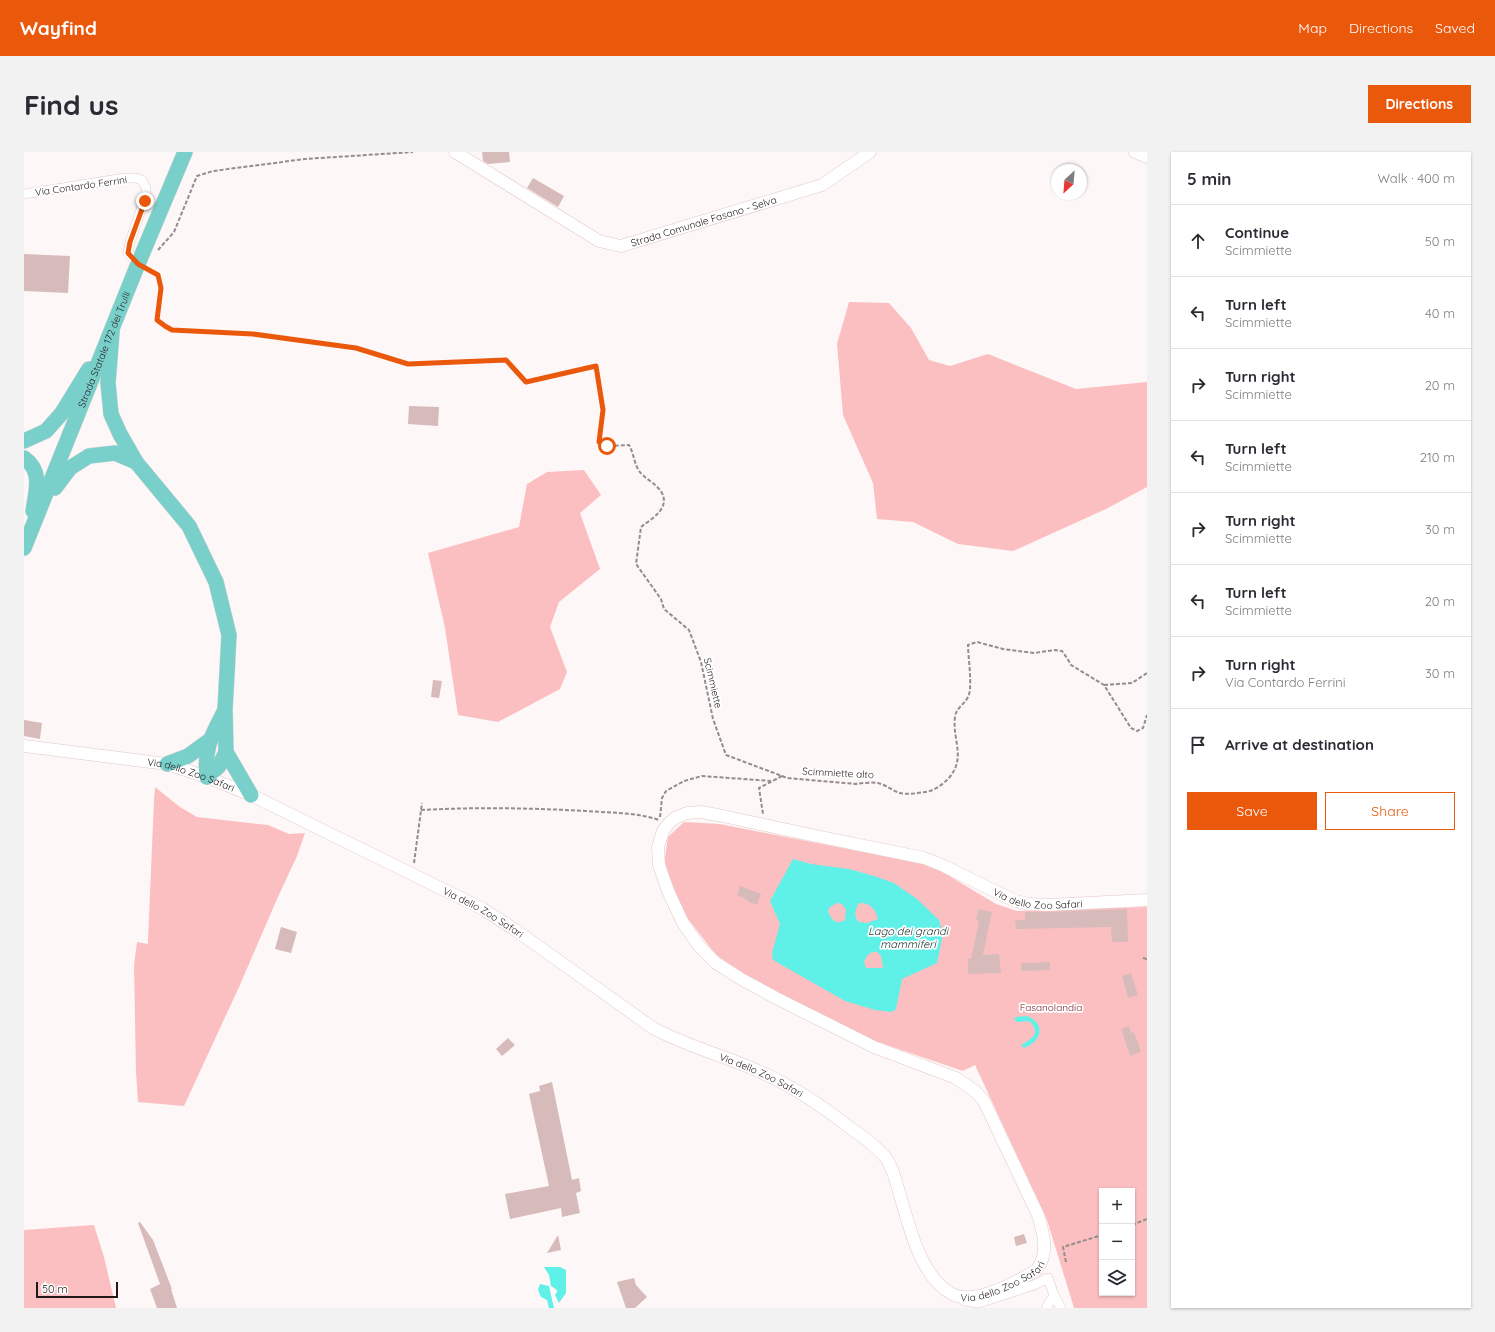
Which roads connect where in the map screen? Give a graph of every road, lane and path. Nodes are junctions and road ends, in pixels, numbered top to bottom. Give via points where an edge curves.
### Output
1 (185, 152) edge
2 (413, 152) edge
3 (455, 152) edge
4 (870, 152) edge
5 (1135, 152) edge
6 (1147, 157) edge
7 (24, 194) edge
8 (141, 257) junction
9 (112, 332) junction
10 (24, 441) edge
11 (24, 458) edge
12 (136, 462) junction
13 (41, 506) junction
14 (27, 542) edge
15 (1147, 674) edge
16 (1104, 685) junction
17 (225, 710) junction
18 (1147, 715) edge
19 (210, 740) junction
20 (24, 746) edge
21 (226, 752) junction
22 (167, 764) junction
23 (782, 776) junction
24 (207, 777) junction
25 (771, 781) junction
26 (251, 795) junction
27 (422, 803) dead end
28 (421, 810) junction
29 (664, 821) junction
30 (765, 825) junction
31 (412, 874) junction
32 (1147, 900) edge
33 (1143, 958) dead end
34 (1147, 959) edge
35 (1147, 1219) edge
36 (1134, 1224) edge
37 (1099, 1236) edge
38 (1066, 1262) dead end
39 (954, 1295) junction
40 (1054, 1295) junction
41 (1046, 1308) edge
42 (1061, 1308) edge

1 - 8 main road, Strada Statale 172 dei Trulli
2 - 8 path via 305,159 213,171 197,176 174,232 158,251
3 - 4 street, Strada Comunale Fasano - Selva via 599,241 621,246 822,185
5 - 6 street
7 - 8 street, Via Contardo Ferrini via 125,178 142,180 146,196 128,253
8 - 9 main road, Strada Statale 172 dei Trulli
8 - 23 path, Scimmiette via 158,275 161,288 157,320 172,330 253,334 356,348 408,364 506,360 526,382 596,366 603,410 599,442 607,446 629,445 640,473 662,493 664,504 660,512 641,527 636,564 661,599 664,609 689,630 701,662 712,718 726,755
9 - 10 main road via 62,413 46,430
9 - 12 main road via 108,383 111,414
9 - 13 main road, Strada Statale 172 dei Trulli
11 - 14 main road via 35,469 37,480
12 - 13 main road via 115,453 90,456 70,468
12 - 17 main road via 189,526 216,582 229,636
13 - 14 main road, Strada Statale 172 dei Trulli
15 - 16 path via 1132,683
16 - 18 path, Scimmiette alto via 1131,728 1138,731 1143,728
16 - 23 path, Scimmiette alto via 1071,665 1062,651 1034,653 977,642 968,645 969,697 955,716 958,762 953,774 934,790 902,794 878,783 856,784
17 - 19 main road
17 - 21 main road
19 - 22 main road via 188,756
19 - 24 main road via 206,761
20 - 22 street, Via dello Zoo Safari
21 - 24 main road via 219,766
21 - 26 main road
22 - 24 street, Via dello Zoo Safari
23 - 25 path
24 - 26 street, Via dello Zoo Safari
25 - 29 path via 702,776 684,781 666,791 662,798
25 - 30 path via 759,788
26 - 31 street, Via dello Zoo Safari
27 - 28 path
28 - 29 path via 467,807 553,809 643,814
28 - 31 path
29 - 30 street, Via dello Zoo Safari via 687,813 701,812
29 - 39 street, Via dello Zoo Safari via 658,846 659,865 668,891 683,923 699,946 716,963 741,980 874,1047 956,1078 984,1101 1038,1215 1044,1234 1044,1253 1038,1269 1018,1281 976,1296
30 - 32 street, Via dello Zoo Safari via 924,858 1015,901 1030,904
31 - 39 street, Via dello Zoo Safari via 483,909 653,1028 781,1082 850,1128 886,1159 921,1257 939,1285
33 - 34 path
35 - 36 path
37 - 38 path via 1063,1247
39 - 40 street via 964,1301 979,1302 1048,1278
40 - 41 street
40 - 42 street

